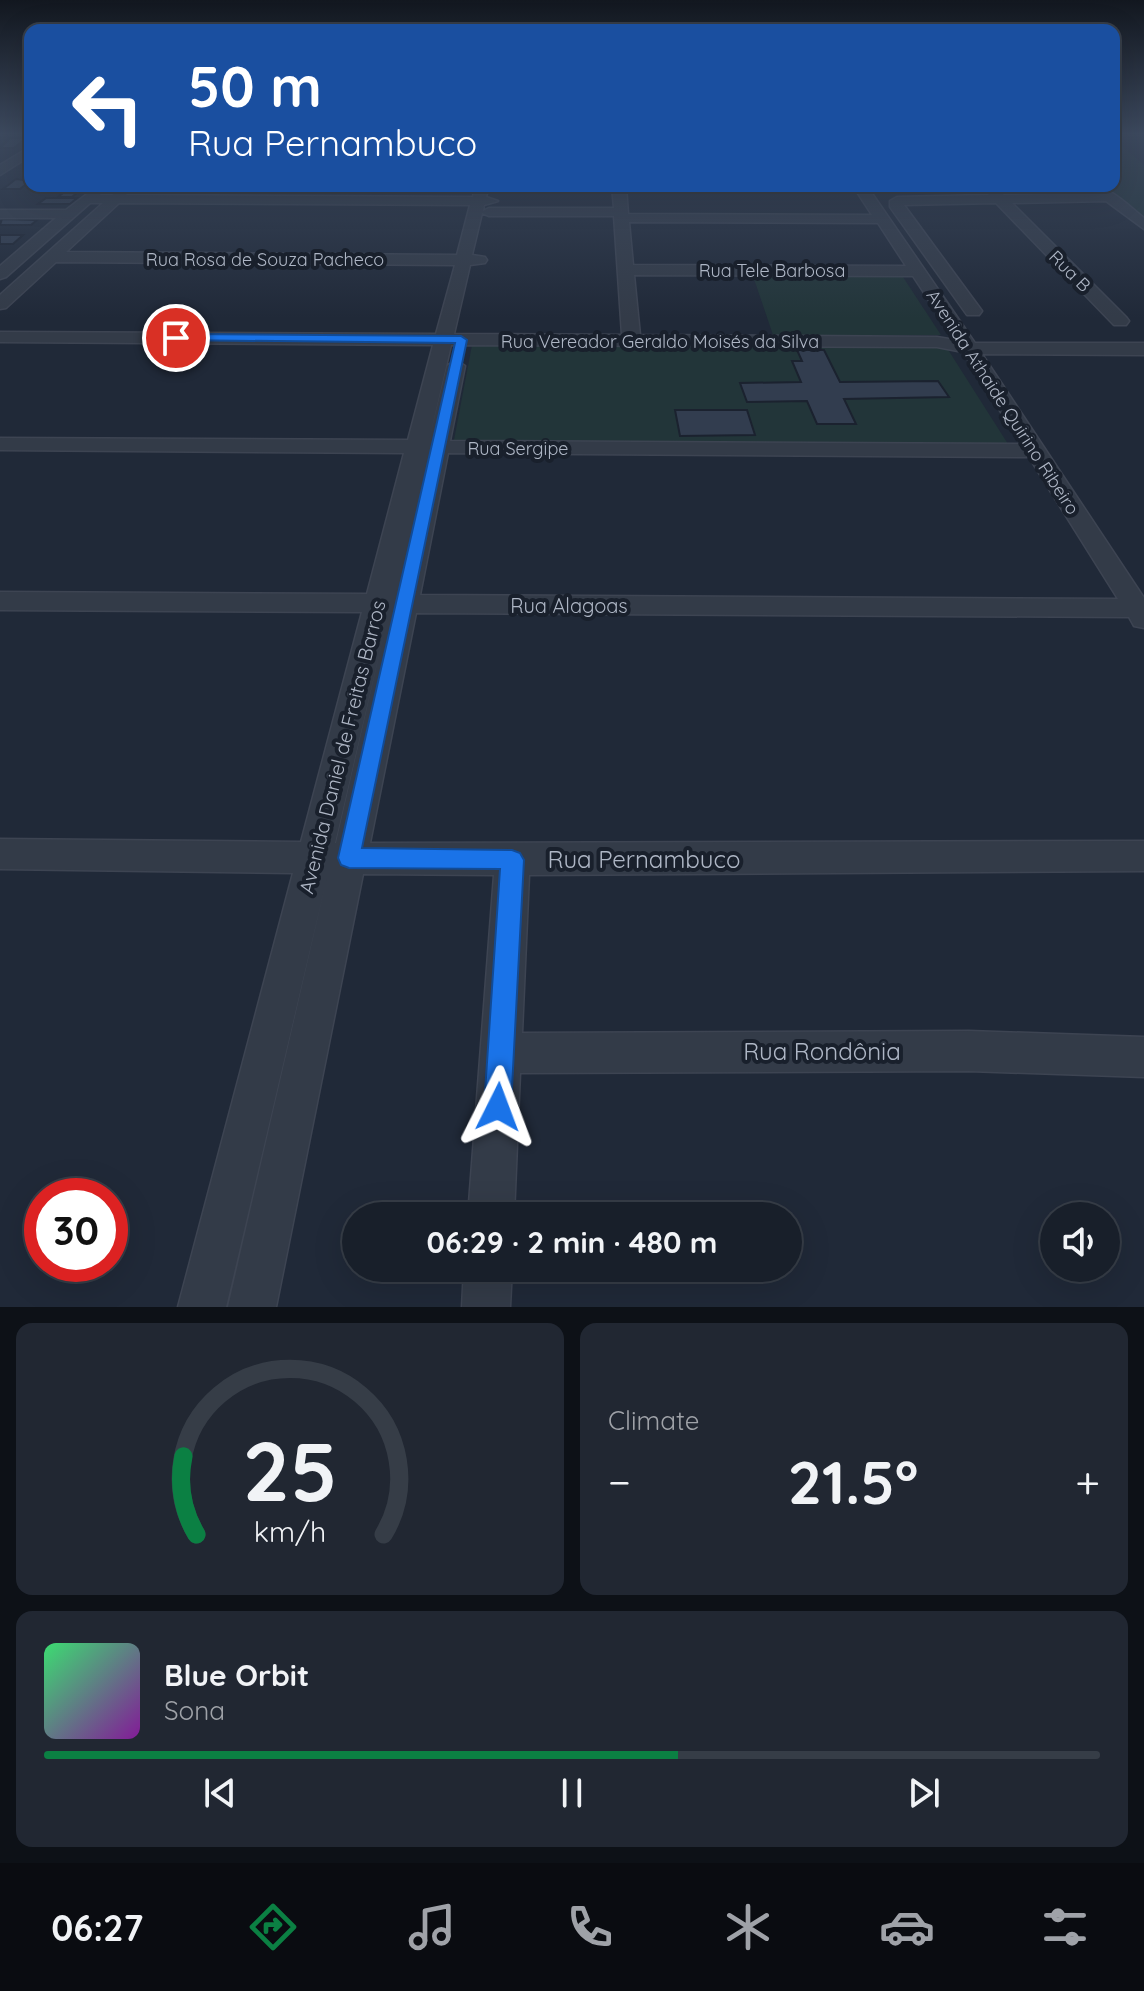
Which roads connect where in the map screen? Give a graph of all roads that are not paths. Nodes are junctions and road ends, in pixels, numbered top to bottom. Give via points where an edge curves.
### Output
1 (90, 196) edge
2 (118, 196) edge
3 (620, 196) edge
4 (867, 196) edge
5 (487, 197) edge
6 (1109, 197) joint
7 (999, 198) junction
8 (87, 199) junction
9 (115, 199) junction
10 (0, 214) edge
11 (69, 214) junction
12 (622, 215) junction
13 (882, 219) junction
14 (1144, 225) edge
15 (51, 257) junction
16 (471, 260) junction
17 (3, 269) edge
18 (626, 270) junction
19 (917, 271) junction
20 (0, 304) edge
21 (973, 311) dead end
22 (1120, 321) dead end
23 (0, 337) edge
24 (452, 340) junction
25 (965, 341) junction
26 (632, 342) junction
27 (1141, 348) edge
28 (0, 444) edge
29 (427, 447) junction
30 (1036, 451) junction
31 (0, 601) edge
32 (391, 604) junction
33 (1141, 614) edge
34 (0, 854) edge
35 (1144, 856) edge
36 (314, 858) junction
37 (349, 858) junction
38 (512, 860) junction
39 (501, 1053) junction
40 (1144, 1057) edge
41 (492, 1202) edge
42 (487, 1282) edge
43 (202, 1307) edge
44 (252, 1307) edge
45 (486, 1307) edge

1 - 8 street
2 - 9 street
3 - 12 street
4 - 13 street, Avenida Athaide Quirino Ribeiro
5 - 9 street
5 - 12 street
5 - 16 street, Avenida Daniel de Freitas Barros
6 - 7 street
6 - 14 street
7 - 21 street via 897,201
7 - 22 street, Rua B
8 - 9 street
8 - 11 street
9 - 15 street
10 - 11 street
11 - 17 street
12 - 13 street
12 - 18 street
13 - 19 street, Avenida Athaide Quirino Ribeiro
15 - 16 street, Rua Rosa de Souza Pacheco
15 - 20 street
16 - 24 street, Avenida Daniel de Freitas Barros
18 - 19 street, Rua Tele Barbosa
18 - 26 street
19 - 25 street, Avenida Athaide Quirino Ribeiro
23 - 24 street, Rua Vereador Geraldo Moisés da Silva
24 - 26 street, Rua Vereador Geraldo Moisés da Silva
24 - 29 street, Avenida Daniel de Freitas Barros
25 - 26 street, Rua Vereador Geraldo Moisés da Silva
25 - 27 street, Rua Vereador Geraldo Moisés da Silva
25 - 30 street, Avenida Athaide Quirino Ribeiro
28 - 29 street, Rua Sergipe
29 - 30 street, Rua Sergipe
29 - 32 street, Avenida Daniel de Freitas Barros
30 - 33 street, Avenida Athaide Quirino Ribeiro
31 - 32 street, Rua Alagoas
32 - 33 street, Rua Alagoas
32 - 36 street, Avenida Daniel de Freitas Barros
32 - 37 street, Avenida Daniel de Freitas Barros
34 - 36 street, Rua Pernambuco
35 - 38 street, Rua Pernambuco
36 - 37 street, Rua Pernambuco
36 - 43 street, Avenida Daniel de Freitas Barros
37 - 38 street, Rua Pernambuco
37 - 44 street, Avenida Daniel de Freitas Barros
38 - 39 street
39 - 40 street, Rua Rondônia via 969,1051
39 - 41 street
42 - 45 street

